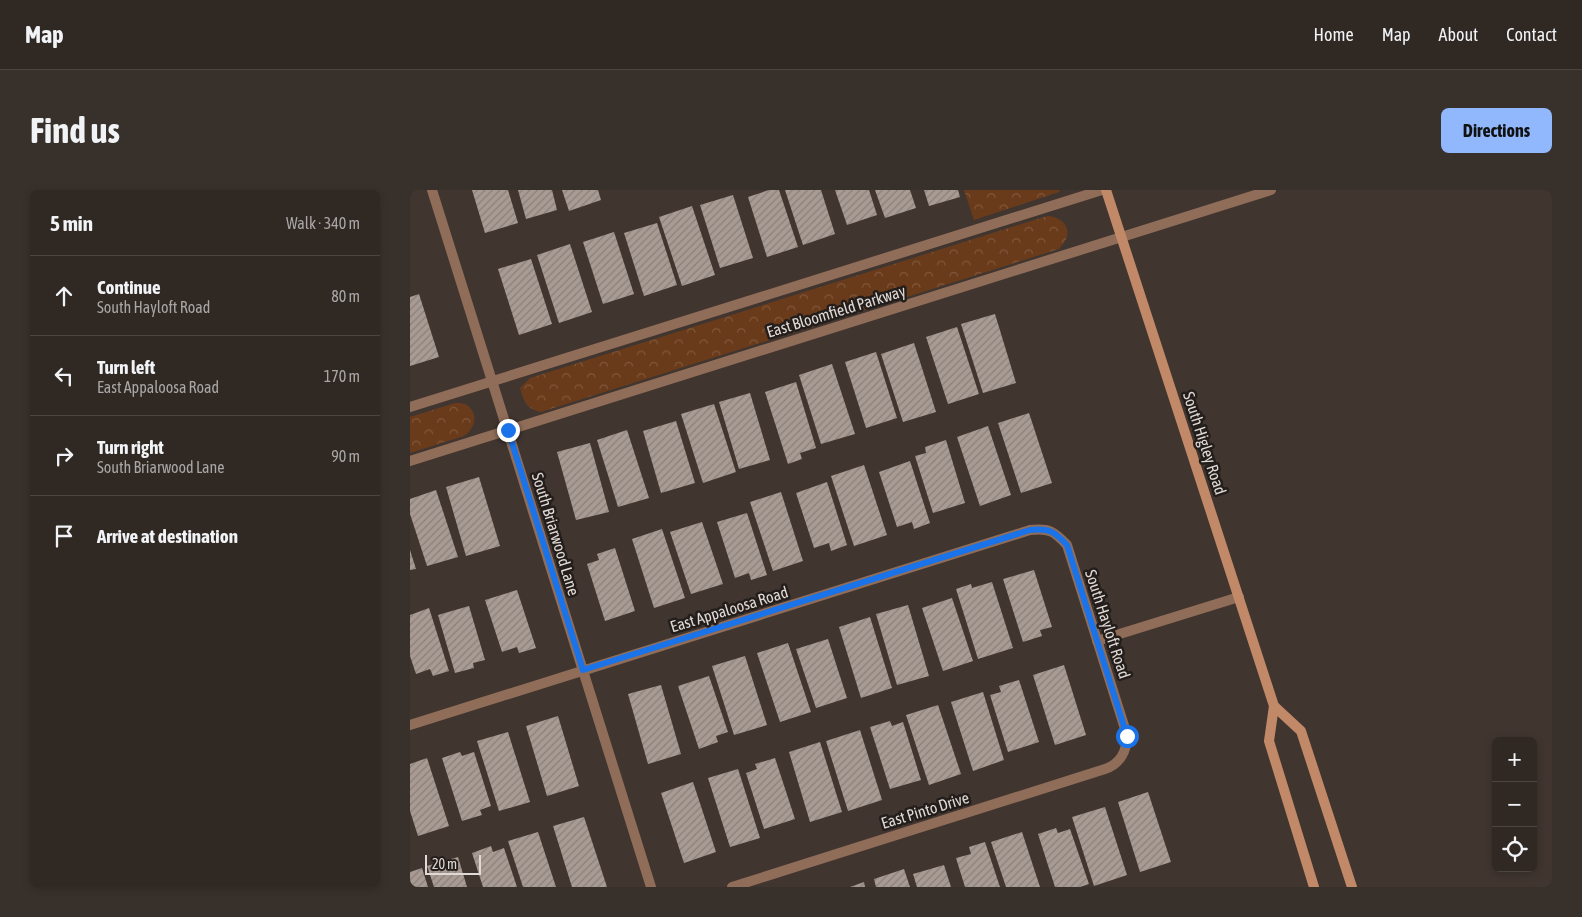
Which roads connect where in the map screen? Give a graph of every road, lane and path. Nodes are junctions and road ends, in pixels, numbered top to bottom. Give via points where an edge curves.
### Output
1 (432, 190) edge
2 (1102, 190) edge
3 (1106, 190) edge
4 (1272, 190) edge
5 (1122, 237) junction
6 (492, 381) junction
7 (410, 407) edge
8 (508, 430) junction
9 (410, 462) edge
10 (1058, 535) joint
11 (1239, 597) junction
12 (1096, 640) junction
13 (583, 670) junction
14 (1274, 706) junction
15 (410, 725) edge
16 (1123, 754) joint
17 (651, 887) edge
18 (732, 887) edge
19 (1314, 887) edge
20 (1352, 887) edge

1 - 6 street, South Briarwood Lane
2 - 6 street
3 - 5 main road, South Higley Road
4 - 5 street, East Bloomfield Parkway
5 - 8 street, East Bloomfield Parkway
5 - 11 main road, South Higley Road
6 - 7 street
6 - 8 street, South Briarwood Lane
8 - 9 street, East Bloomfield Parkway
8 - 13 street, South Briarwood Lane
10 - 12 street, South Hayloft Road via 1067,545
10 - 13 street, East Appaloosa Road via 1041,529 1030,530
11 - 12 street
11 - 14 main road, South Higley Road
12 - 16 street, South Hayloft Road via 1127,736
13 - 15 street, East Appaloosa Road
13 - 17 street, South Briarwood Lane
14 - 19 main road, South Higley Road via 1269,741
14 - 20 main road, South Higley Road via 1301,731
16 - 18 street, East Pinto Drive via 1118,762 1105,769

